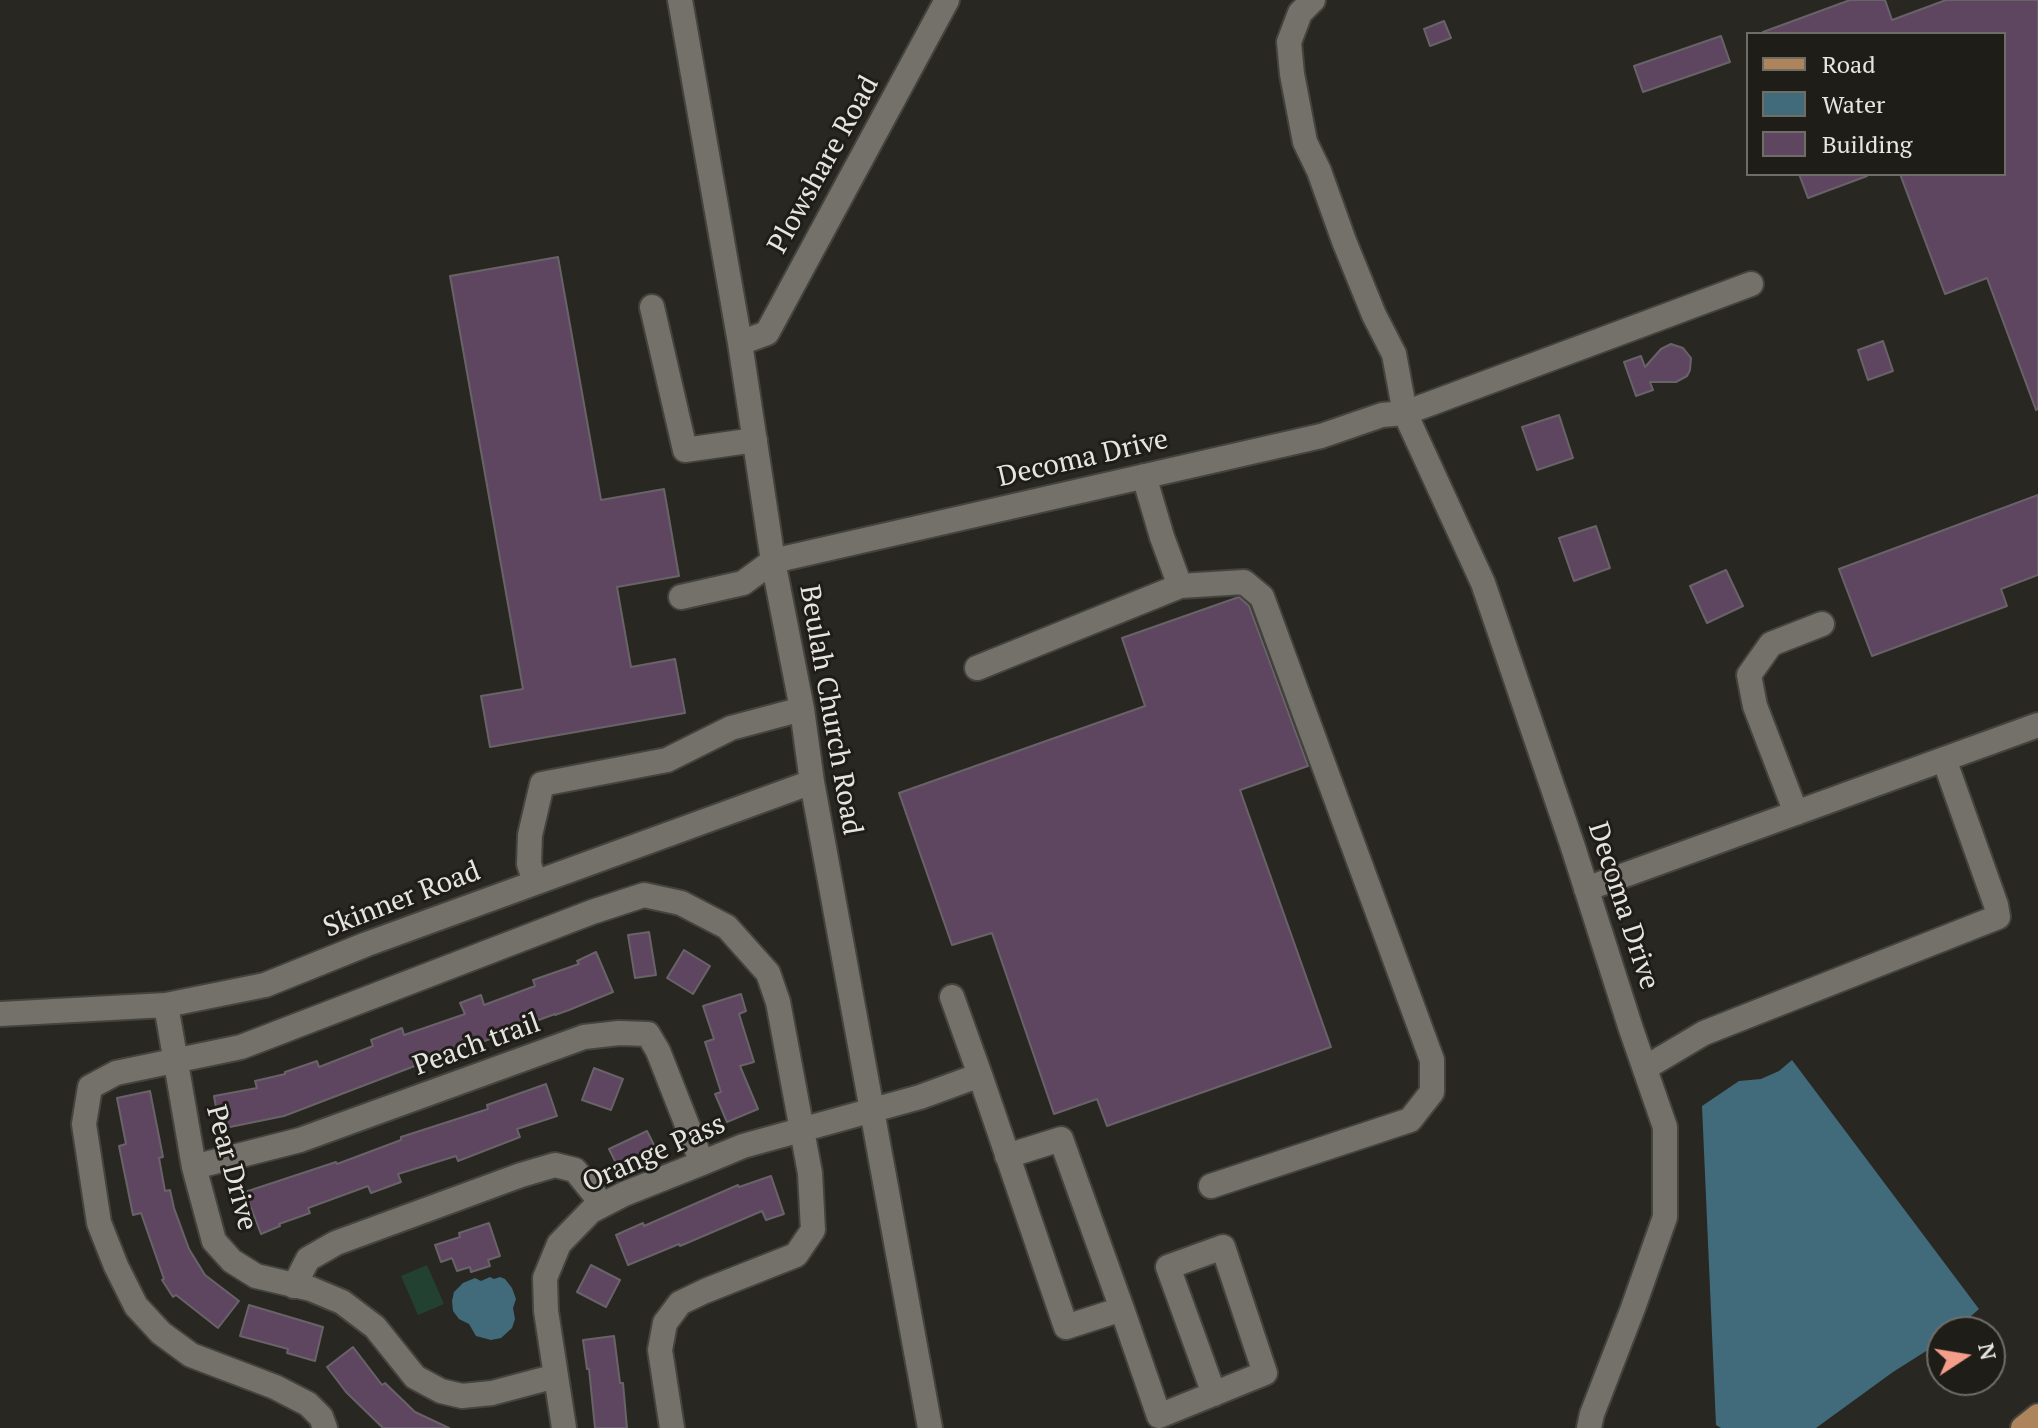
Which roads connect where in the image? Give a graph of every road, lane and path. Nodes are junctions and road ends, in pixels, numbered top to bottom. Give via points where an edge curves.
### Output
1 (680, 0) edge
2 (947, 0) edge
3 (1303, 4) edge
4 (1751, 284) dead end
5 (652, 307) dead end
6 (740, 343) junction
7 (1405, 413) junction
8 (755, 440) junction
9 (1144, 476) junction
10 (773, 561) junction
11 (1180, 586) junction
12 (681, 597) dead end
13 (1822, 624) dead end
14 (977, 668) dead end
15 (802, 709) junction
16 (2038, 725) edge
17 (1944, 759) junction
18 (812, 782) junction
19 (1796, 813) junction
20 (535, 882) junction
21 (1586, 889) junction
22 (952, 997) dead end
23 (166, 1005) junction
24 (0, 1014) edge
25 (175, 1060) junction
26 (1645, 1068) junction
27 (980, 1075) junction
28 (872, 1110) junction
29 (801, 1130) junction
30 (1007, 1156) junction
31 (702, 1163) junction
32 (194, 1167) junction
33 (1211, 1186) dead end
34 (603, 1205) junction
35 (294, 1286) junction
36 (1122, 1309) junction
37 (556, 1376) junction
38 (1214, 1394) junction
39 (2038, 1416) edge
40 (325, 1428) edge
41 (564, 1428) edge
42 (672, 1428) edge
43 (930, 1428) edge
44 (1589, 1428) edge
45 (2023, 1428) edge

1 - 6 street, Beulah Church Road
2 - 6 street, Plowshare Road via 767,333
3 - 7 street, Decoma Drive via 1289,42 1305,142 1394,354
4 - 7 street
5 - 8 street via 685,450
6 - 8 street, Beulah Church Road
7 - 9 street, Decoma Drive
7 - 21 street, Decoma Drive via 1483,583
8 - 10 street, Beulah Church Road
9 - 10 street, Decoma Drive
9 - 11 street
10 - 12 street via 743,583
10 - 15 street, Beulah Church Road
11 - 14 street
11 - 33 street via 1244,582 1262,597 1432,1060 1432,1092 1410,1120
13 - 19 street via 1771,644 1749,675 1755,706
15 - 18 street, Beulah Church Road
15 - 20 street via 731,728 667,760 542,784 530,835 529,864
16 - 17 street
17 - 19 street
17 - 26 street via 1998,917 1704,1033
18 - 20 street, Skinner Road
18 - 28 street, Beulah Church Road
19 - 21 street
20 - 23 street, Skinner Road via 265,985
21 - 26 street, Decoma Drive
22 - 27 street
23 - 24 street, Skinner Road
23 - 25 street, Pear Drive
25 - 29 street via 241,1047 644,895 681,903 727,927 768,973
25 - 32 street, Pear Drive
25 - 40 street via 116,1073 90,1087 84,1124 99,1223 116,1266 136,1306 161,1333 191,1355 308,1404
26 - 44 street, Decoma Drive via 1665,1127 1665,1217
27 - 28 street, Orange Pass
27 - 30 street
28 - 29 street, Orange Pass
28 - 43 street, Beulah Church Road
29 - 31 street, Orange Pass
29 - 42 street via 813,1230 796,1255 705,1291 672,1313 660,1350
30 - 36 street via 1061,1139
30 - 36 street via 1066,1327
31 - 32 street, Peach trail via 648,1034 619,1033 584,1037 300,1140
31 - 34 street, Orange Pass
32 - 35 street, Pear Drive via 214,1241 256,1276
34 - 35 street via 575,1170 555,1165 336,1243 308,1259
34 - 37 street, Orange Pass via 559,1244 545,1278
35 - 37 street, Pear Drive via 342,1302 375,1327 415,1377 441,1391 462,1396 492,1393
36 - 38 street via 1159,1416
37 - 41 street, Orange Pass
38 - 38 street via 1265,1373 1223,1247 1168,1267
39 - 45 main road

